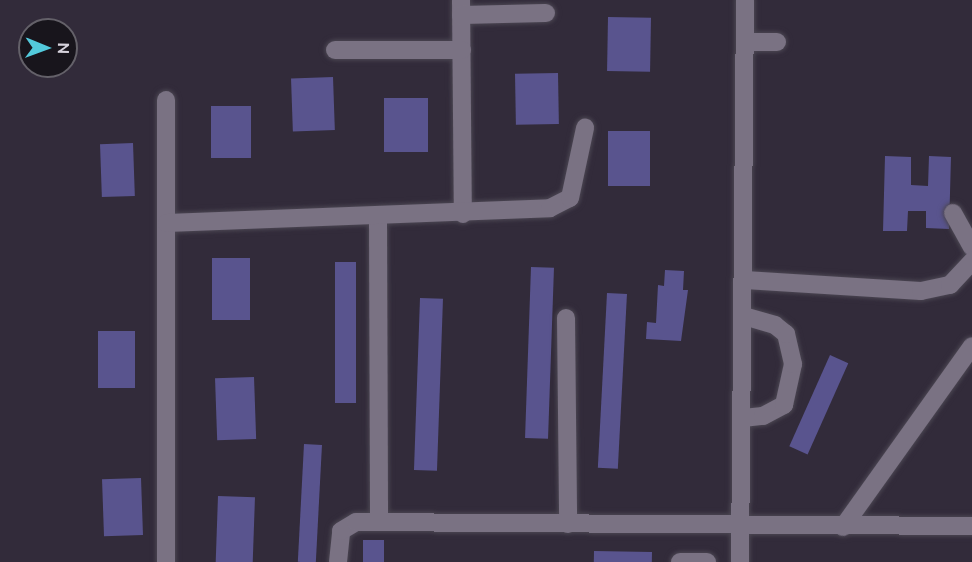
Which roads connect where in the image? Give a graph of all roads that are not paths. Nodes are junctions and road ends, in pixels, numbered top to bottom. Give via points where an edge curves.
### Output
1 (745, 0) edge
2 (461, 7) edge
3 (546, 13) dead end
4 (745, 42) junction
5 (777, 42) dead end
6 (462, 50) junction
7 (334, 51) dead end
8 (165, 100) dead end
9 (585, 128) dead end
10 (953, 213) dead end
11 (463, 214) junction
12 (378, 218) junction
13 (167, 223) junction
14 (972, 247) edge
15 (972, 261) edge
16 (745, 280) junction
17 (744, 316) junction
18 (566, 318) dead end
19 (972, 346) edge
20 (743, 418) junction
21 (379, 521) junction
22 (568, 524) junction
23 (972, 526) edge
24 (741, 527) junction
25 (843, 527) junction
26 (166, 562) edge
27 (338, 562) edge
28 (680, 562) edge
29 (707, 562) edge
30 (740, 562) edge

1 - 4 street
2 - 3 street
2 - 6 street
4 - 5 street
4 - 16 street
6 - 7 street
6 - 11 street
8 - 13 street
9 - 11 street via 570,198 562,206
10 - 14 street
11 - 12 street
12 - 13 street
12 - 21 street
13 - 26 street
15 - 16 street via 950,285 921,291
16 - 17 street
17 - 20 street
17 - 20 street via 775,325 786,334 793,364 784,405 763,416
18 - 22 street
19 - 25 street
20 - 24 street
21 - 22 street
21 - 27 street via 346,525 338,540
22 - 24 street
23 - 25 street
24 - 25 street
24 - 30 street
28 - 29 street

